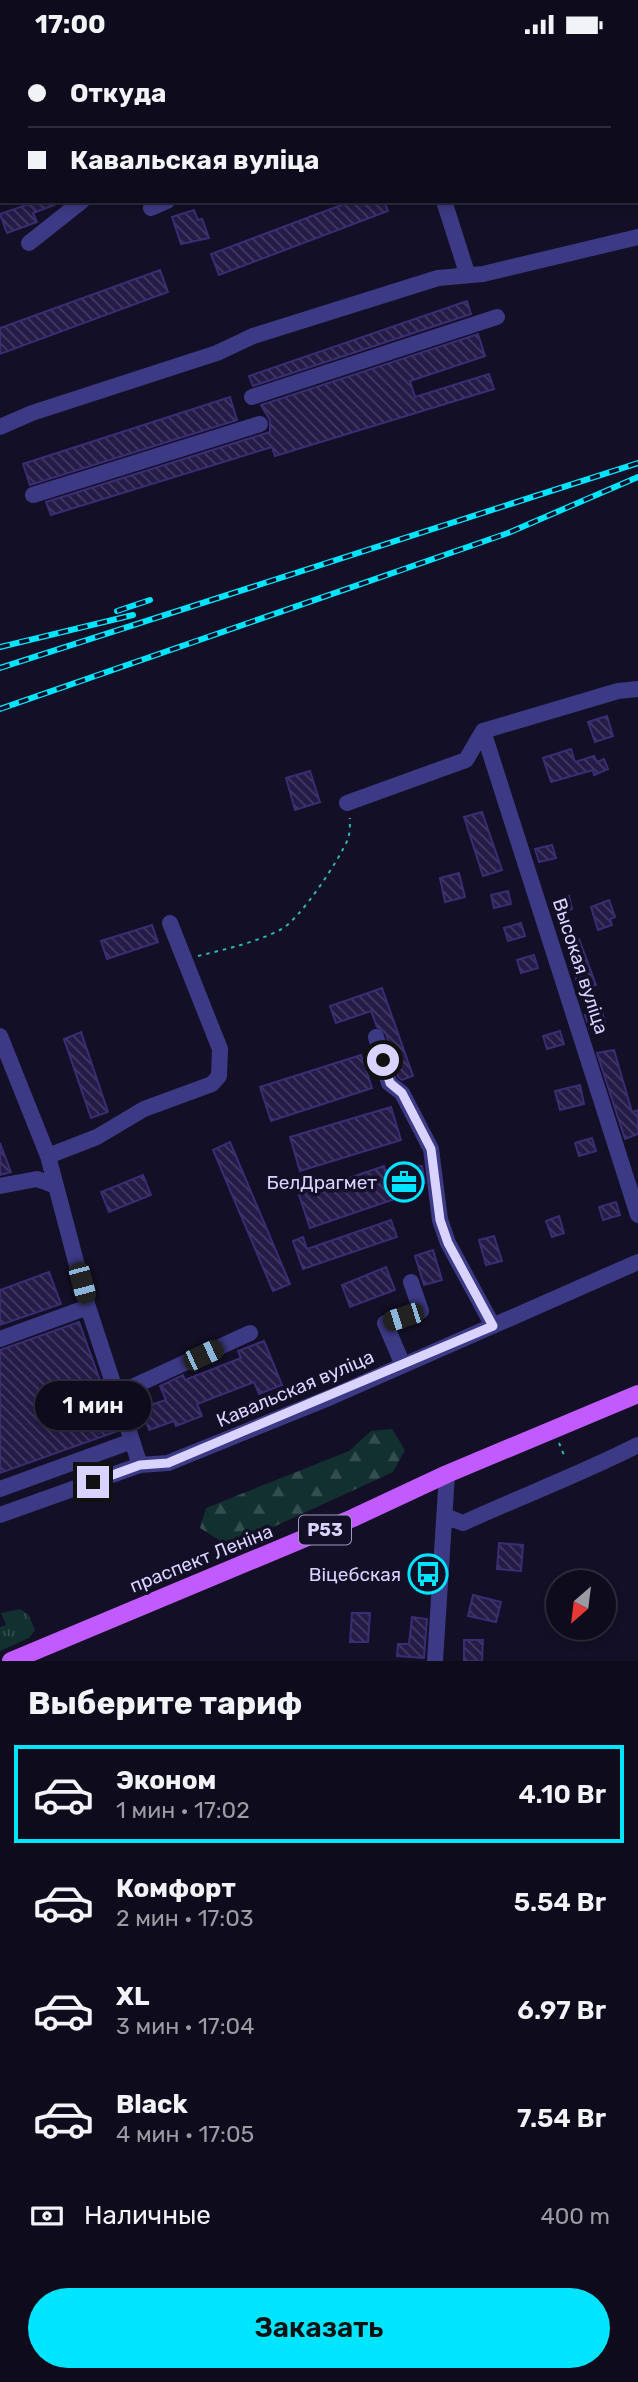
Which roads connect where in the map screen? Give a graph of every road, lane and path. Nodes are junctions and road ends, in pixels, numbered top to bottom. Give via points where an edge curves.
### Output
1 (79, 203) edge
2 (162, 203) edge
3 (445, 203) edge
4 (151, 208) dead end
5 (638, 237) edge
6 (29, 243) dead end
7 (467, 273) junction
8 (497, 317) dead end
9 (252, 397) dead end
10 (260, 423) dead end
11 (0, 427) edge
12 (33, 495) dead end
13 (638, 689) edge
14 (483, 731) junction
15 (349, 802) joint
16 (170, 923) dead end
17 (183, 959) junction
18 (0, 1036) edge
19 (376, 1037) dead end
20 (48, 1156) junction
21 (0, 1186) edge
22 (56, 1186) junction
23 (638, 1215) edge
24 (638, 1262) edge
25 (411, 1282) dead end
26 (88, 1307) junction
27 (493, 1326) junction
28 (250, 1333) dead end
29 (0, 1339) edge
30 (402, 1366) junction
31 (116, 1389) junction
32 (638, 1394) edge
33 (132, 1441) junction
34 (638, 1444) edge
35 (140, 1465) junction
36 (447, 1474) junction
37 (0, 1489) edge
38 (0, 1515) edge
39 (445, 1516) junction
40 (11, 1661) edge
41 (435, 1661) edge

1 - 6 street
2 - 4 street
3 - 7 street
5 - 7 street via 483,274
7 - 11 street via 253,336 217,353
8 - 9 street
10 - 12 street
13 - 14 street
14 - 15 street via 466,760
14 - 23 street, Высокая вуліца
15 - 17 path via 349,837 283,929
16 - 17 street
17 - 20 street via 220,1049 219,1076 212,1084 144,1109 97,1136
18 - 20 street
19 - 27 street via 390,1083 402,1093 431,1149 440,1220 448,1243
20 - 22 street
21 - 22 street via 37,1179
22 - 26 street
24 - 27 street, Кавальская вуліца
25 - 30 street via 421,1311 385,1323
26 - 29 street
26 - 31 street
27 - 30 street, Кавальская вуліца
28 - 31 street via 132,1387
30 - 35 street, Кавальская вуліца via 168,1463
31 - 33 street
32 - 36 main road, праспект Леніна / Р53
33 - 35 street
33 - 37 street
34 - 39 street via 584,1473 463,1523
35 - 38 street, Кавальская вуліца
36 - 39 street
36 - 40 main road, праспект Леніна / Р53
39 - 41 street

